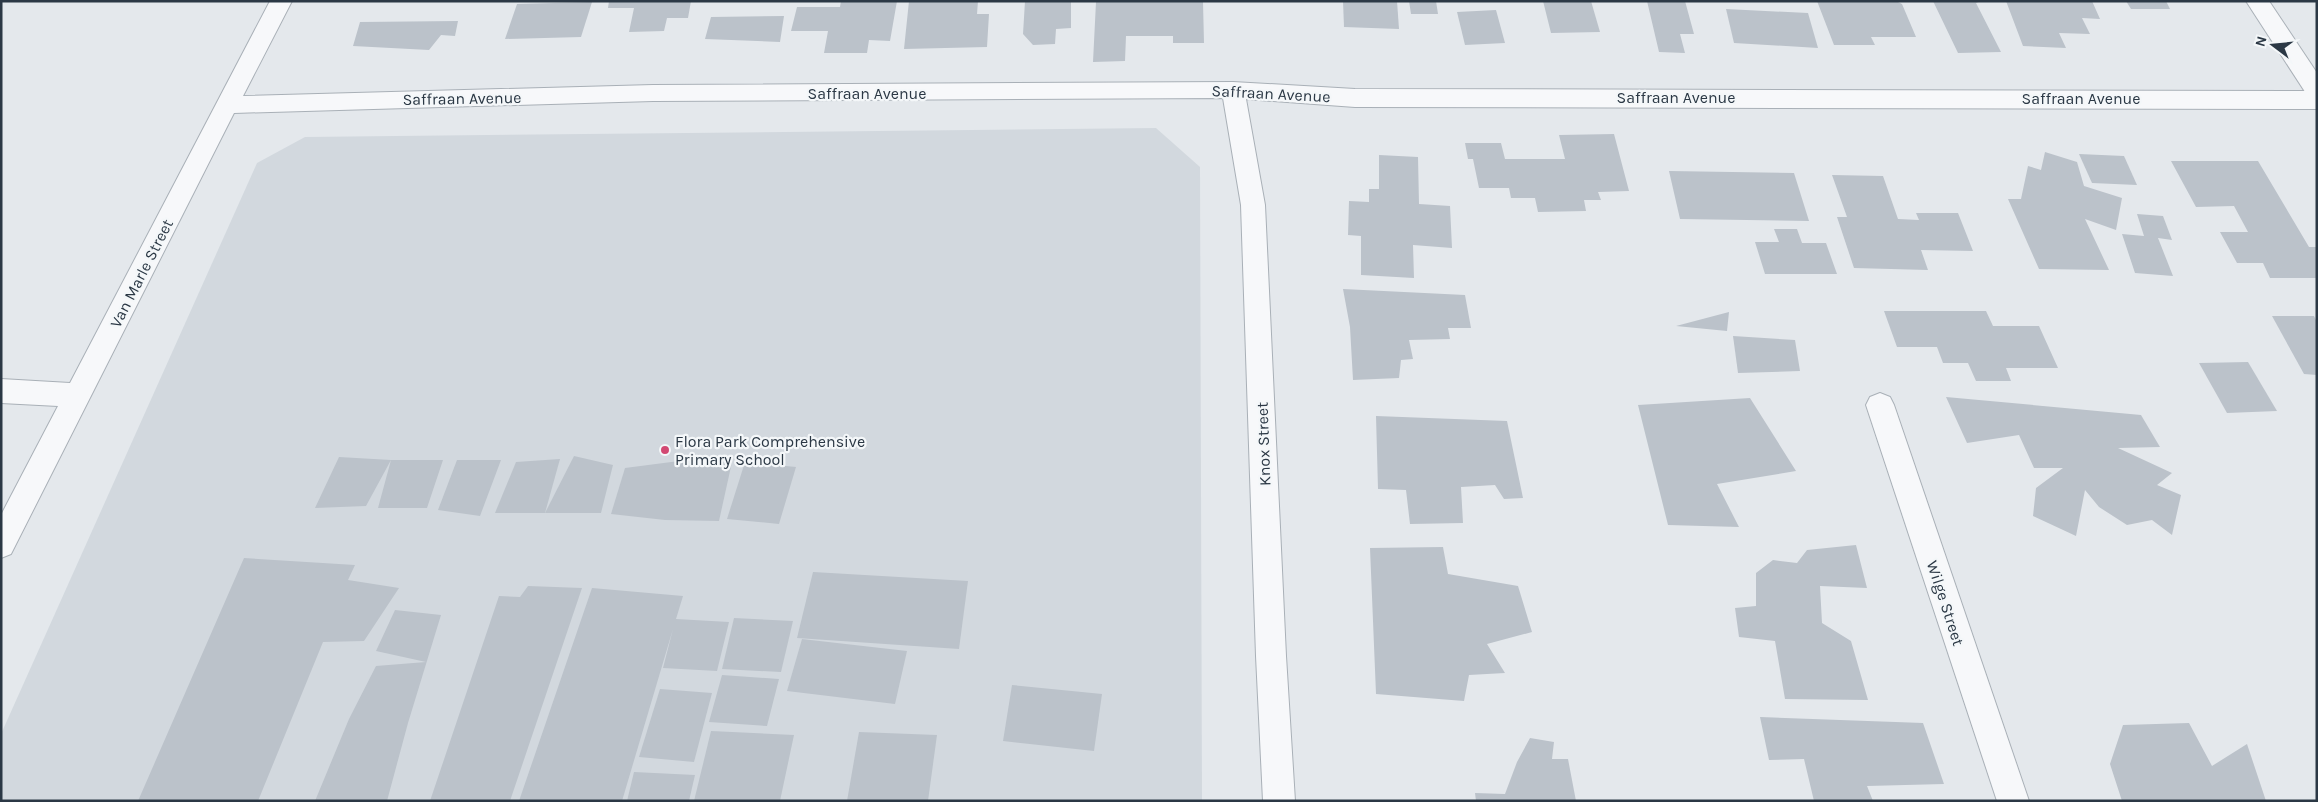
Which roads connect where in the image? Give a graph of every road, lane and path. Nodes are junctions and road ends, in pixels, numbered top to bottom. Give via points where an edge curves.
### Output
1 (281, 1) edge
2 (2257, 1) edge
3 (1233, 90) junction
4 (2317, 92) edge
5 (2317, 100) edge
6 (226, 105) junction
7 (1, 392) edge
8 (80, 395) junction
9 (1880, 405) dead end
10 (1, 545) edge
11 (1279, 801) edge
12 (2014, 801) edge

1 - 6 street, Van Marle Street
2 - 4 street
3 - 5 street, Saffraan Avenue via 1356,98
3 - 6 street, Saffraan Avenue via 653,93
3 - 11 street, Knox Street via 1254,204
6 - 8 street, Van Marle Street
7 - 8 street
8 - 10 street, Van Marle Street
9 - 12 street, Wilge Street

